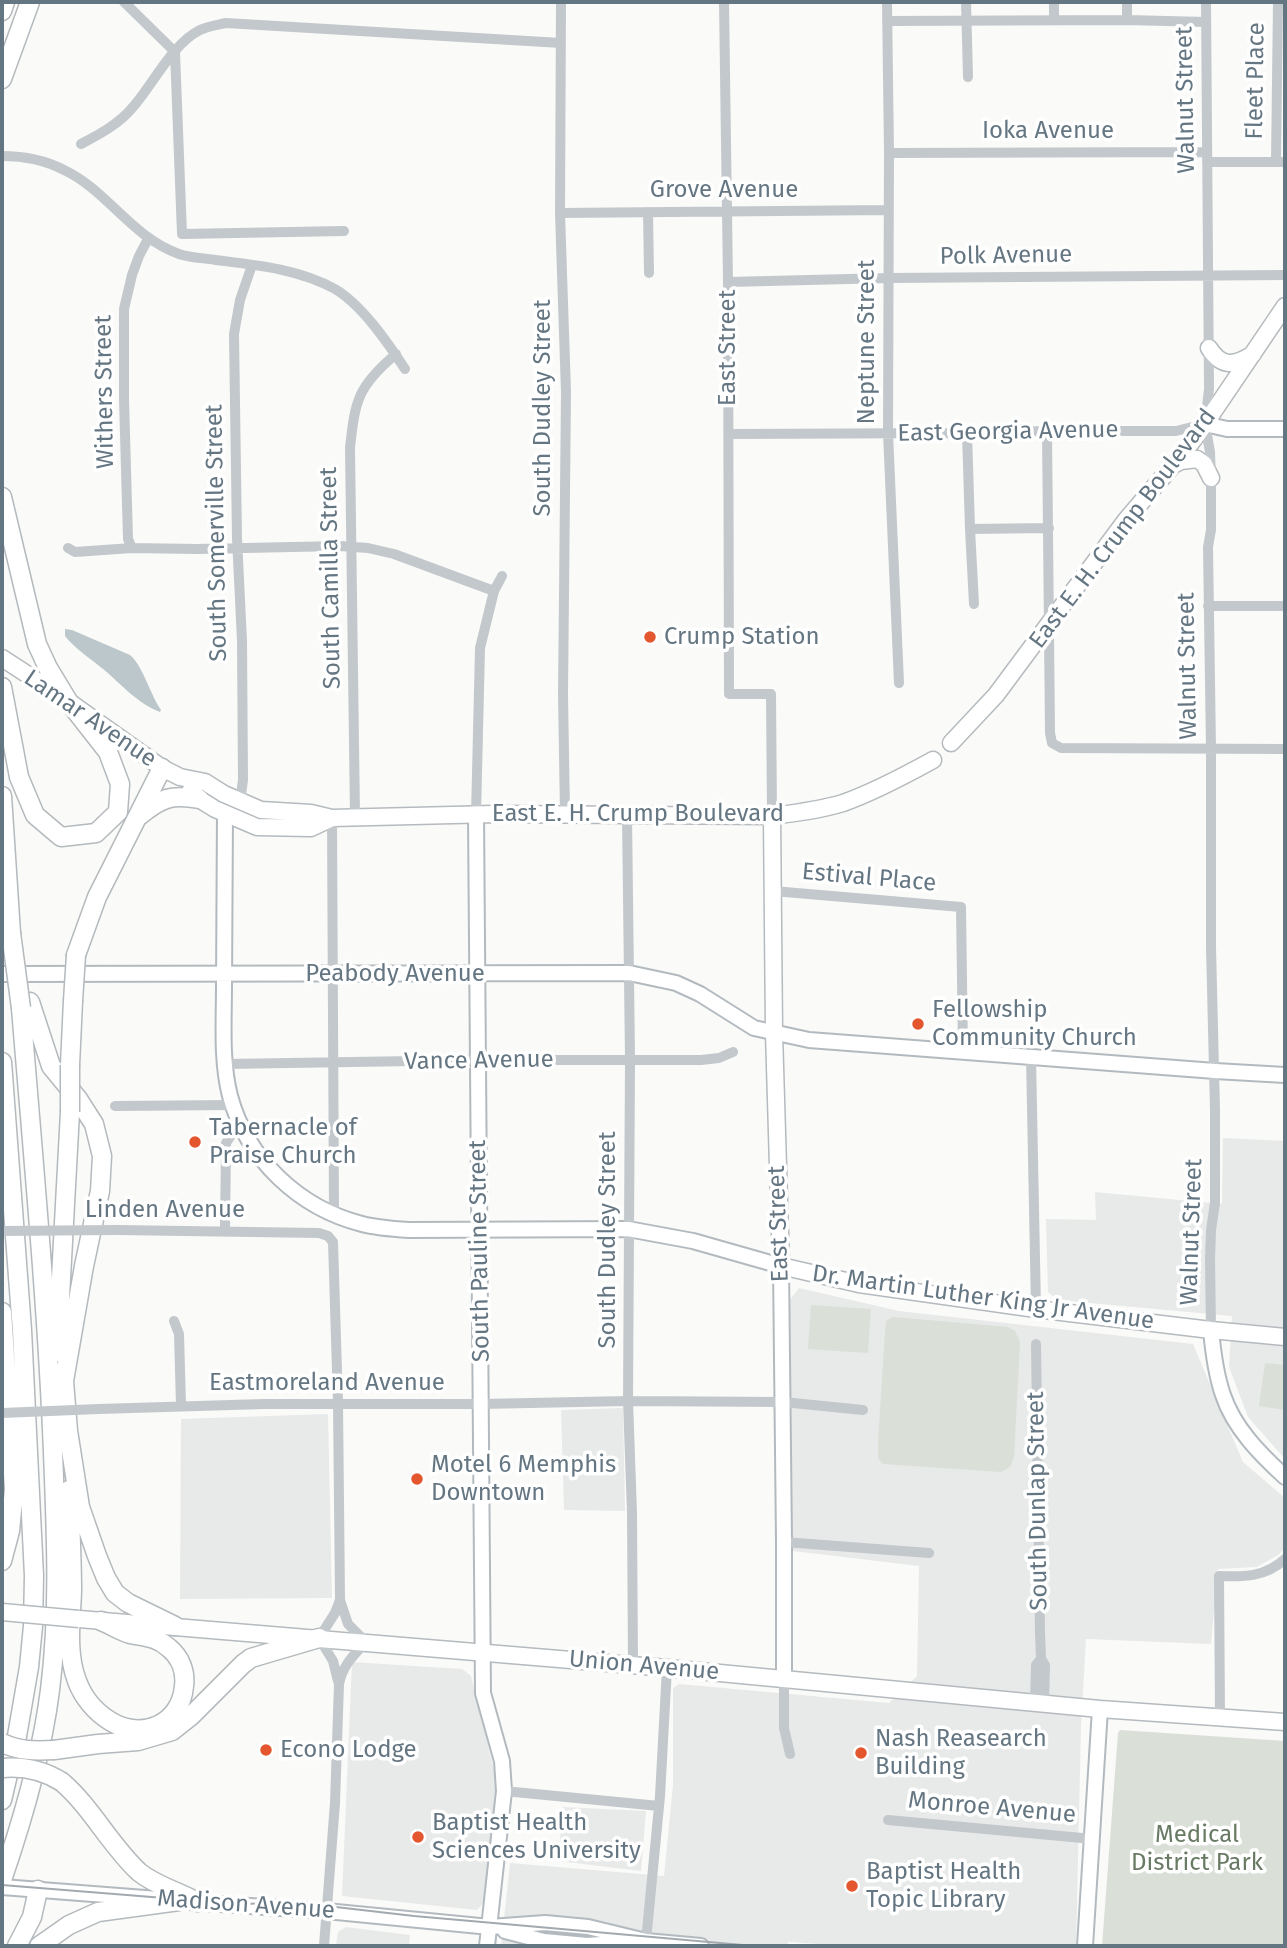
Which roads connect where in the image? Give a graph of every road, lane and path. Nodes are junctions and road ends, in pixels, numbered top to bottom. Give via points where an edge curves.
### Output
1 (5, 2) edge
2 (30, 2) edge
3 (124, 2) edge
4 (561, 2) edge
5 (724, 2) edge
6 (887, 2) edge
7 (966, 2) edge
8 (1054, 2) edge
9 (1127, 2) edge
10 (1206, 2) edge
11 (1278, 2) edge
12 (2, 11) edge
13 (1054, 20) junction
14 (1127, 20) junction
15 (887, 21) junction
16 (966, 21) junction
17 (1206, 22) junction
18 (561, 43) junction
19 (174, 51) junction
20 (968, 77) dead end
21 (2, 79) edge
22 (81, 144) dead end
23 (889, 153) junction
24 (2, 156) edge
25 (1207, 157) junction
26 (1281, 161) edge
27 (888, 210) junction
28 (727, 211) junction
29 (648, 212) junction
30 (561, 213) junction
31 (344, 231) dead end
32 (148, 239) junction
33 (252, 265) junction
34 (649, 273) dead end
35 (1208, 275) junction
36 (1285, 275) edge
37 (889, 278) junction
38 (728, 282) junction
39 (1285, 306) edge
40 (1209, 348) junction
41 (396, 354) junction
42 (1252, 355) junction
43 (405, 369) dead end
44 (1205, 424) junction
45 (1285, 429) edge
46 (1046, 430) junction
47 (888, 433) junction
48 (967, 433) junction
49 (729, 434) junction
50 (1173, 465) junction
51 (1211, 478) junction
52 (2, 497) edge
53 (1049, 528) junction
54 (970, 529) junction
55 (351, 547) junction
56 (68, 548) dead end
57 (132, 548) junction
58 (238, 549) junction
59 (502, 576) dead end
60 (494, 591) junction
61 (974, 604) dead end
62 (1209, 606) junction
63 (1285, 606) edge
64 (1049, 626) junction
65 (2, 658) edge
66 (899, 683) dead end
67 (2, 689) edge
68 (68, 701) junction
69 (951, 743) dead end
70 (1211, 749) junction
71 (1285, 749) edge
72 (933, 760) dead end
73 (162, 768) junction
74 (180, 778) junction
75 (2, 796) edge
76 (199, 799) junction
77 (240, 802) junction
78 (225, 814) junction
79 (565, 814) junction
80 (477, 815) junction
81 (627, 815) junction
82 (772, 816) junction
83 (355, 817) junction
84 (136, 818) junction
85 (332, 818) junction
86 (773, 891) junction
87 (477, 973) junction
88 (629, 973) junction
89 (2, 974) edge
90 (333, 974) junction
91 (224, 975) junction
92 (25, 1005) junction
93 (774, 1033) junction
94 (733, 1052) dead end
95 (963, 1053) junction
96 (1031, 1057) junction
97 (478, 1060) junction
98 (630, 1060) junction
99 (2, 1062) edge
100 (333, 1063) junction
101 (225, 1064) junction
102 (1214, 1071) junction
103 (1285, 1075) edge
104 (3, 1094) edge
105 (233, 1105) junction
106 (115, 1106) dead end
107 (243, 1128) junction
108 (334, 1214) junction
109 (479, 1229) junction
110 (628, 1229) junction
111 (2, 1231) edge
112 (225, 1231) junction
113 (780, 1266) junction
114 (1036, 1309) junction
115 (2, 1312) edge
116 (174, 1321) dead end
117 (1211, 1330) junction
118 (1285, 1337) edge
119 (1036, 1344) dead end
120 (51, 1390) junction
121 (628, 1401) junction
122 (783, 1402) junction
123 (338, 1403) junction
124 (481, 1404) junction
125 (180, 1406) junction
126 (863, 1410) dead end
127 (2, 1413) edge
128 (68, 1431) junction
129 (1285, 1477) edge
130 (784, 1542) junction
131 (929, 1553) dead end
132 (1285, 1559) edge
133 (2, 1561) edge
134 (340, 1600) junction
135 (2, 1612) edge
136 (101, 1621) junction
137 (175, 1626) junction
138 (319, 1638) junction
139 (366, 1642) junction
140 (483, 1652) junction
141 (633, 1665) junction
142 (667, 1668) junction
143 (784, 1678) junction
144 (338, 1684) junction
145 (1040, 1704) junction
146 (1101, 1709) junction
147 (1220, 1717) junction
148 (1285, 1722) edge
149 (2, 1743) edge
150 (790, 1754) dead end
151 (2, 1768) edge
152 (504, 1791) junction
153 (2, 1800) edge
154 (659, 1806) junction
155 (888, 1819) dead end
156 (1093, 1839) junction
157 (2, 1880) edge
158 (2, 1887) edge
159 (32, 1890) junction
160 (188, 1902) junction
161 (326, 1911) junction
162 (490, 1927) junction
163 (646, 1941) junction
164 (17, 1946) edge
165 (38, 1946) edge
166 (324, 1946) edge
167 (487, 1946) edge
168 (701, 1946) edge
169 (1085, 1946) edge

1 - 12 highway
2 - 21 highway
3 - 19 street
4 - 18 street, South Dudley Street
5 - 28 street, East Street
6 - 15 street, Neptune Street
7 - 16 street
8 - 13 street
9 - 14 street
10 - 17 street, Walnut Street
11 - 26 street, Fleet Place
13 - 14 street
13 - 16 street
14 - 17 street
15 - 16 street
15 - 23 street, Neptune Street
16 - 20 street
17 - 25 street, Walnut Street
18 - 19 street via 226,23 198,31
18 - 30 street, South Dudley Street
19 - 22 street via 132,108 106,131
19 - 31 street via 182,234
23 - 25 street, Ioka Avenue
23 - 27 street, Neptune Street
24 - 32 street via 38,160 64,170
25 - 26 street, Ioka Avenue
25 - 35 street, Walnut Street
27 - 28 street, Grove Avenue
27 - 37 street, Neptune Street
28 - 29 street, Grove Avenue
28 - 38 street, East Street
29 - 30 street, Grove Avenue
29 - 34 street
30 - 79 street, South Dudley Street via 566,392
32 - 33 street via 181,255
32 - 57 street, Withers Street via 124,309 128,539
33 - 41 street via 305,276 336,290 358,308
33 - 58 street, South Somerville Street via 234,334
35 - 36 street, Polk Avenue
35 - 37 street, Polk Avenue
35 - 40 street, Walnut Street
37 - 38 street, Polk Avenue
37 - 47 street, Neptune Street
38 - 49 street, East Street
39 - 42 main road, East E. H. Crump Boulevard
40 - 42 main road via 1222,362
40 - 44 street, Walnut Street
41 - 43 street
41 - 55 street, South Camilla Street via 366,384 353,419
42 - 44 main road, East E. H. Crump Boulevard
44 - 45 street, East Georgia Avenue via 1227,429
44 - 46 street, East Georgia Avenue via 1176,431
44 - 50 main road, East E. H. Crump Boulevard
44 - 51 street, Walnut Street
46 - 48 street, East Georgia Avenue
46 - 53 street
47 - 48 street, East Georgia Avenue
47 - 49 street, East Georgia Avenue
47 - 66 street, Neptune Street
48 - 54 street
49 - 82 street, East Street via 729,694 771,694
50 - 51 main road via 1197,459
50 - 64 main road, East E. H. Crump Boulevard via 1126,520
51 - 62 street, Walnut Street
52 - 68 highway via 37,644
53 - 54 street
53 - 64 street
54 - 61 street
55 - 58 street
55 - 60 street via 394,554
55 - 83 street, South Camilla Street
56 - 57 street via 75,552
57 - 58 street
58 - 77 street, South Somerville Street
59 - 60 street, South Pauline Street
60 - 80 street, South Pauline Street via 480,648
62 - 63 street
62 - 70 street, Walnut Street
64 - 69 main road, East E. H. Crump Boulevard via 996,695
64 - 70 street via 1052,743 1061,748
65 - 68 main road, Lamar Avenue
67 - 68 highway via 19,777 36,815 61,836 96,833 118,812 120,784 108,752
68 - 73 main road, Lamar Avenue
70 - 71 street
70 - 102 street, Walnut Street
72 - 82 main road, East E. H. Crump Boulevard via 842,803
73 - 74 main road, Lamar Avenue
73 - 84 highway
74 - 76 main road, East E. H. Crump Boulevard
74 - 77 main road, East E. H. Crump Boulevard via 205,782
75 - 92 highway, bridge
76 - 78 main road, East E. H. Crump Boulevard
76 - 84 highway via 168,798
77 - 85 main road, East E. H. Crump Boulevard via 261,810
78 - 85 main road, East E. H. Crump Boulevard via 275,829 312,828
78 - 91 street, Dr. Martin Luther King Jr Avenue
79 - 80 main road, East E. H. Crump Boulevard
79 - 81 main road, East E. H. Crump Boulevard
80 - 83 main road, East E. H. Crump Boulevard
80 - 87 street, South Pauline Street
81 - 82 main road, East E. H. Crump Boulevard
81 - 88 street, South Dudley Street
82 - 86 main road, East Street
83 - 85 main road, East E. H. Crump Boulevard
84 - 120 highway, bridge via 97,897 76,955 58,1343
85 - 90 street
86 - 93 main road, East Street
86 - 95 street, Estival Place via 961,907
87 - 88 street, Peabody Avenue
87 - 90 street, Peabody Avenue
87 - 97 street, South Pauline Street
88 - 93 street, Peabody Avenue via 676,984 754,1028
88 - 98 street, South Dudley Street
89 - 91 street, Peabody Avenue
90 - 91 street, Peabody Avenue
90 - 100 street
91 - 101 street, Dr. Martin Luther King Jr Avenue
92 - 120 highway
92 - 128 highway via 51,1066 94,1124 102,1156 100,1191 64,1381
93 - 95 street
93 - 113 main road, East Street
94 - 98 street, Vance Avenue via 711,1060
95 - 96 street
96 - 102 street
96 - 114 street
97 - 98 street, Vance Avenue
97 - 100 street, Vance Avenue
97 - 109 street, South Pauline Street
98 - 110 street, South Dudley Street
99 - 104 highway
100 - 101 street, Vance Avenue
100 - 108 street
101 - 105 street, Dr. Martin Luther King Jr Avenue
102 - 103 street
102 - 117 street, Walnut Street
104 - 153 highway via 22,1330 34,1589 29,1667
105 - 106 street
105 - 107 street, Dr. Martin Luther King Jr Avenue
107 - 108 street, Dr. Martin Luther King Jr Avenue via 282,1182
107 - 112 street via 226,1143
108 - 109 street, Dr. Martin Luther King Jr Avenue via 361,1224 398,1229
109 - 110 street, Dr. Martin Luther King Jr Avenue
109 - 124 street, South Pauline Street
110 - 113 street, Dr. Martin Luther King Jr Avenue via 693,1241
110 - 121 street, South Dudley Street
111 - 112 street, Linden Avenue, bridge
112 - 123 street, Linden Avenue via 319,1233 333,1242
113 - 114 main road, Dr. Martin Luther King Jr Avenue via 859,1284
113 - 122 street, East Street
114 - 117 main road, Dr. Martin Luther King Jr Avenue
115 - 133 highway via 14,1489
116 - 125 street via 179,1334
117 - 118 main road, Dr. Martin Luther King Jr Avenue
117 - 129 street via 1223,1397 1245,1436
119 - 145 street, South Dunlap Street via 1041,1659 1036,1665
120 - 157 highway via 56,1636 36,1764
121 - 122 street, Eastmoreland Avenue
121 - 124 street, Eastmoreland Avenue
121 - 141 street, South Dudley Street
122 - 126 street, Eastmoreland Avenue
122 - 130 street, East Street
123 - 124 street, Eastmoreland Avenue
123 - 125 street, Eastmoreland Avenue
123 - 134 street
124 - 140 street, South Pauline Street
125 - 127 street, Eastmoreland Avenue, bridge
128 - 136 highway via 74,1672 89,1701 111,1722 148,1729 166,1721 183,1698 184,1673 178,1657 153,1637 128,1633
128 - 137 highway via 80,1507 110,1587 120,1598
130 - 131 street
130 - 143 street, East Street
132 - 147 street via 1259,1574 1219,1576
134 - 138 street
134 - 139 street via 348,1624
135 - 136 main road, Union Avenue, bridge
136 - 137 main road, Union Avenue
137 - 138 main road, Union Avenue
138 - 139 main road, Union Avenue
138 - 144 street via 333,1661
138 - 149 highway, bridge via 251,1658 191,1716 172,1731 150,1739 30,1751
139 - 140 main road, Union Avenue
139 - 144 street via 342,1670
140 - 141 main road, Union Avenue
140 - 152 street, South Pauline Street via 483,1693 502,1760
141 - 142 main road, Union Avenue
142 - 143 main road, Union Avenue
142 - 154 street
143 - 145 main road, Union Avenue
143 - 150 street, East Street via 784,1728
144 - 161 street
145 - 146 main road, Union Avenue
146 - 147 main road, Union Avenue
146 - 156 street
147 - 148 main road, Union Avenue
151 - 160 highway, bridge via 35,1770 62,1782 141,1873
152 - 154 street
152 - 162 street, South Pauline Street
154 - 163 street
155 - 156 street, Monroe Avenue
156 - 169 street
158 - 159 street, Madison Avenue
159 - 160 street, Madison Avenue
159 - 164 highway via 32,1917
160 - 161 street, Madison Avenue
160 - 165 highway via 98,1912
161 - 162 street, Madison Avenue
161 - 166 street
162 - 163 street, Madison Avenue via 544,1941 587,1945
162 - 167 street, South Pauline Street
163 - 168 street, Madison Avenue

